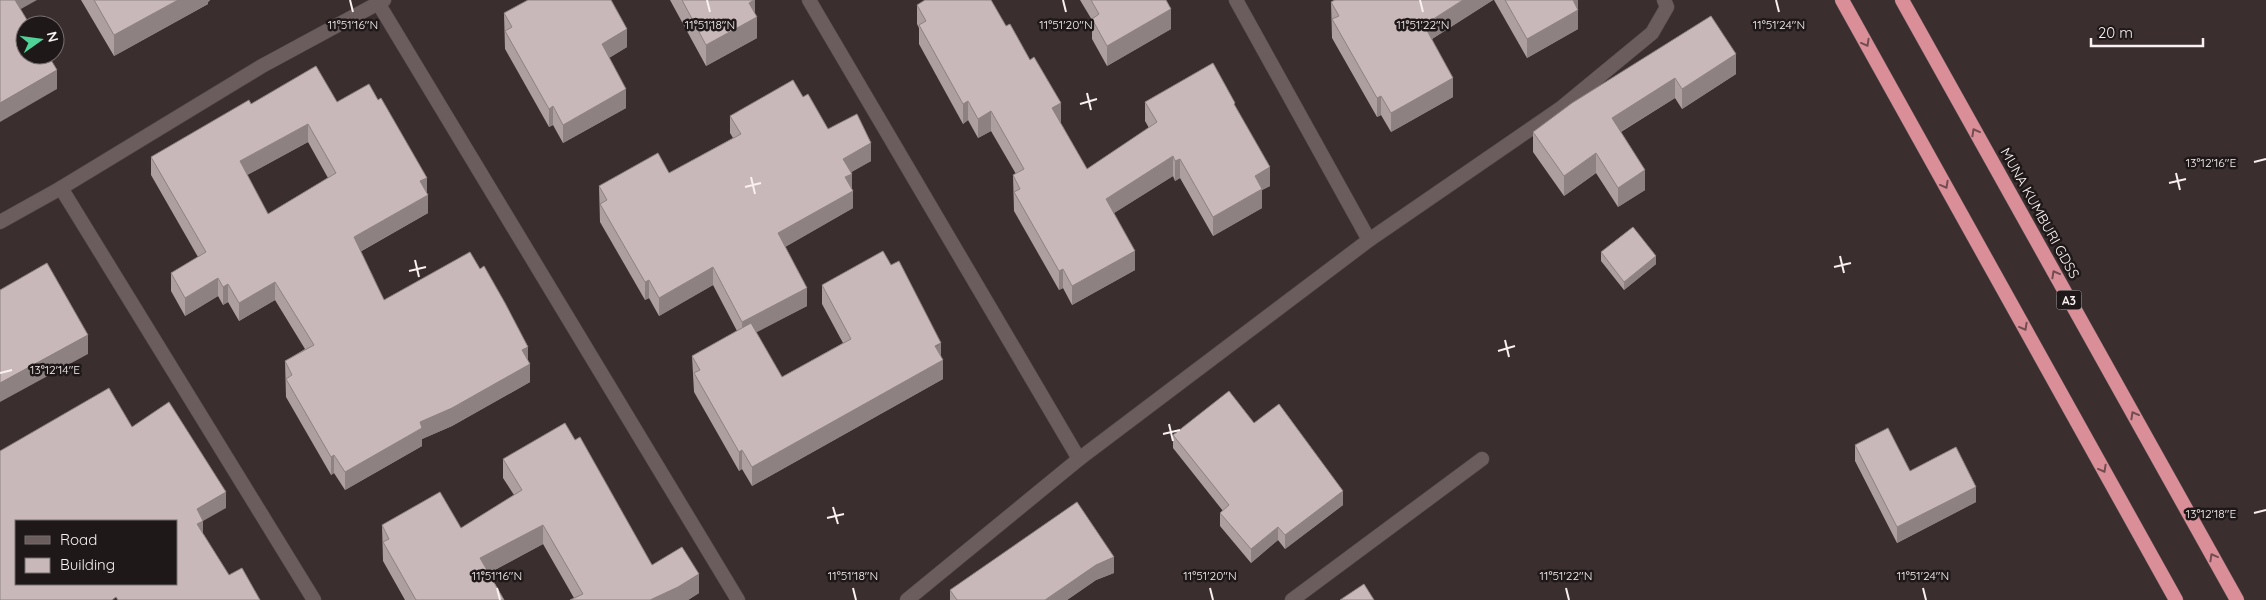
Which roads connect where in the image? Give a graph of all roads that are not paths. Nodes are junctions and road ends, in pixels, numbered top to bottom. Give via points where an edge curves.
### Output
1 (809, 0) edge
2 (1236, 0) edge
3 (1664, 0) edge
4 (1842, 0) edge
5 (1902, 0) edge
6 (381, 2) edge
7 (61, 188) junction
8 (0, 222) edge
9 (1369, 240) junction
10 (1079, 459) junction
11 (1482, 459) dead end
12 (314, 600) edge
13 (738, 600) edge
14 (907, 600) edge
15 (1292, 600) edge
16 (2176, 600) edge
17 (2237, 600) edge

1 - 10 street
2 - 9 street
3 - 9 street via 1667,8 1652,33 1561,108
4 -> 16 highway
17 -> 5 highway, MUNA KUMBURI GDSS / A3
6 - 7 street via 262,66
6 - 13 street
7 - 8 street
7 - 12 street
9 - 10 street
10 - 14 street
11 - 15 street

